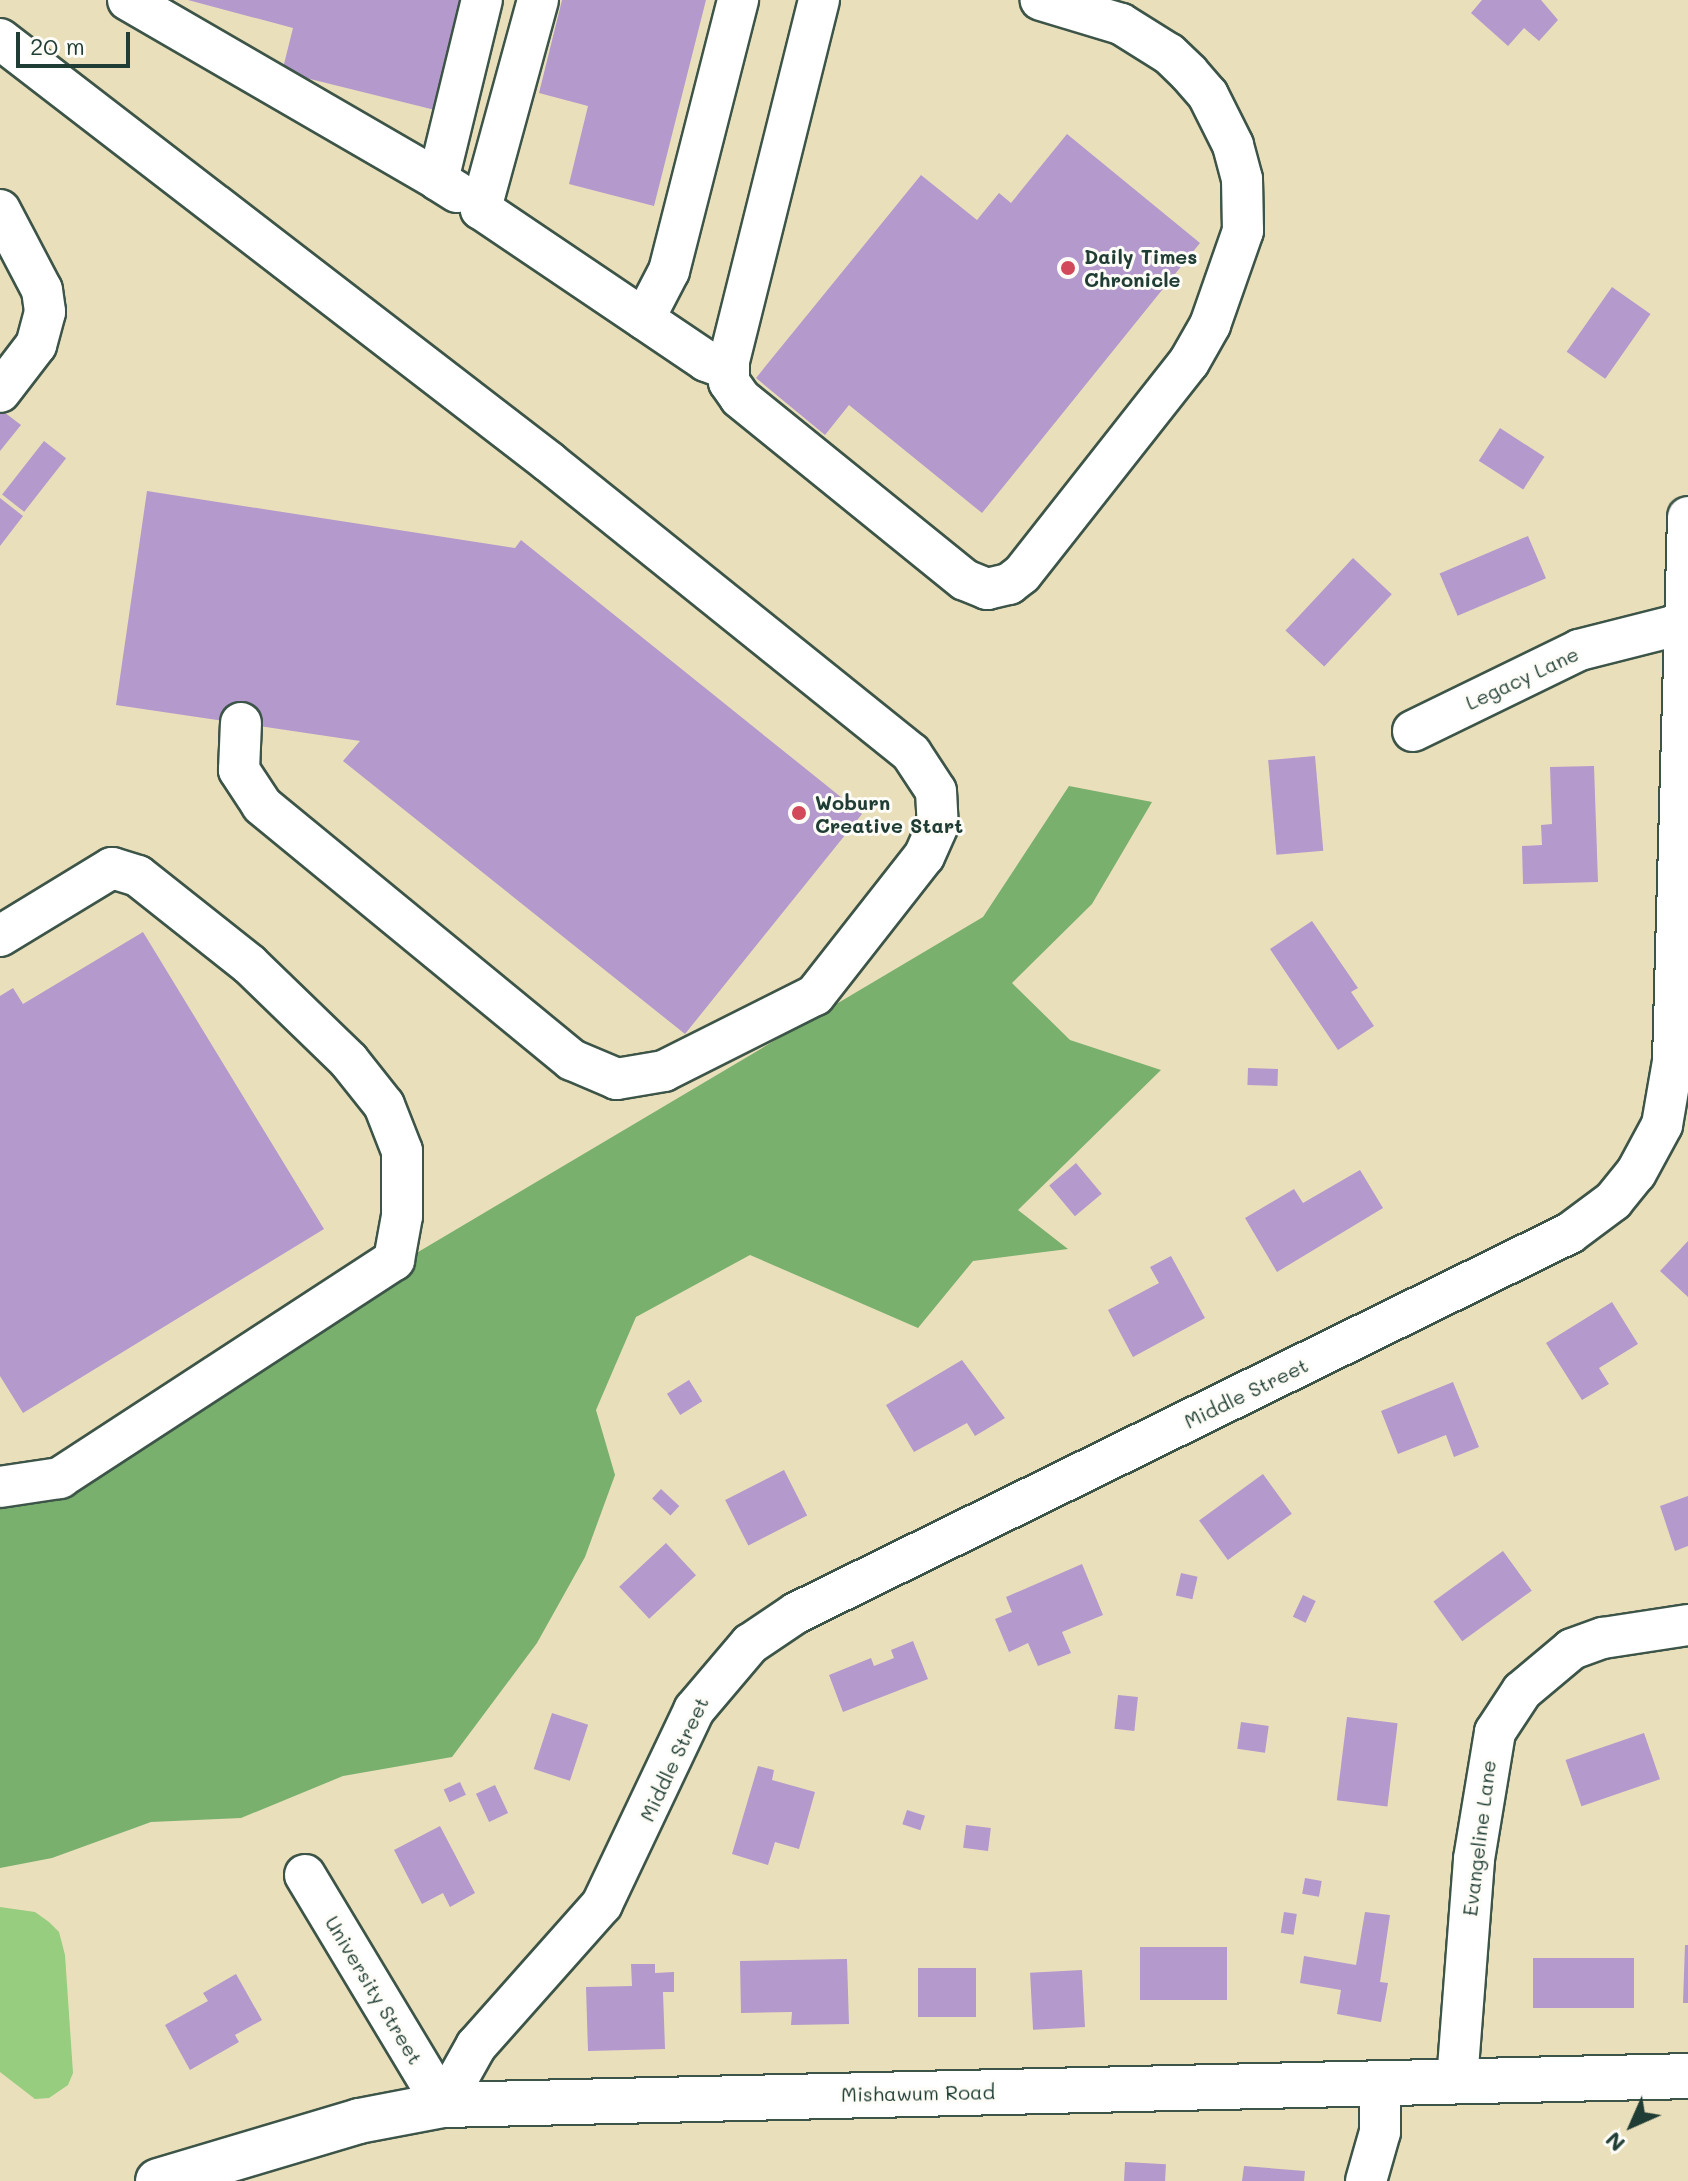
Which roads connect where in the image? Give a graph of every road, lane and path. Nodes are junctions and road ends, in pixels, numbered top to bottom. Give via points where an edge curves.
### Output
1 (128, 0) edge
2 (482, 0) edge
3 (538, 0) edge
4 (738, 0) edge
5 (819, 0) edge
6 (1041, 0) edge
7 (0, 39) edge
8 (438, 180) junction
9 (481, 209) junction
10 (0, 210) edge
11 (644, 319) junction
12 (728, 369) junction
13 (0, 392) edge
14 (1688, 517) edge
15 (1682, 624) junction
16 (241, 723) dead end
17 (1413, 731) dead end
18 (0, 936) edge
19 (0, 1487) edge
20 (1688, 1625) edge
21 (305, 1875) dead end
22 (1688, 2076) edge
23 (1457, 2081) junction
24 (1380, 2082) junction
25 (443, 2105) junction
26 (158, 2181) edge
27 (1366, 2181) edge

1 - 8 street
2 - 8 street
3 - 9 street
4 - 11 street via 669,271
5 - 12 street
6 - 12 street via 1121,24 1189,73 1208,95 1233,145 1245,205 1236,256 1197,350 1022,574 995,589 965,580 740,398
7 - 16 street via 527,445 911,753 936,791 938,825 924,856 815,995 664,1071 617,1079 572,1060 262,805 239,770
8 - 9 street
9 - 11 street
10 - 13 street via 42,290 45,312 36,345
11 - 12 street via 706,361
14 - 15 street, Middle Street
15 - 17 street, Legacy Lane via 1579,650
15 - 25 street, Middle Street via 1673,1061 1662,1125 1623,1189 1592,1219 1542,1248 809,1606 750,1644 694,1710 602,1904 476,2046
18 - 19 street via 112,868 138,876 249,964 349,1061 384,1105 402,1164 394,1260 60,1478
20 - 23 street, Evangeline Lane via 1603,1638 1572,1649 1522,1691 1499,1725 1490,1749 1474,1859
21 - 25 street, University Street
22 - 23 main road, Mishawum Road
23 - 24 main road, Mishawum Road
24 - 25 main road, Mishawum Road
24 - 27 street via 1380,2132
25 - 26 main road, Mishawum Road via 359,2121

